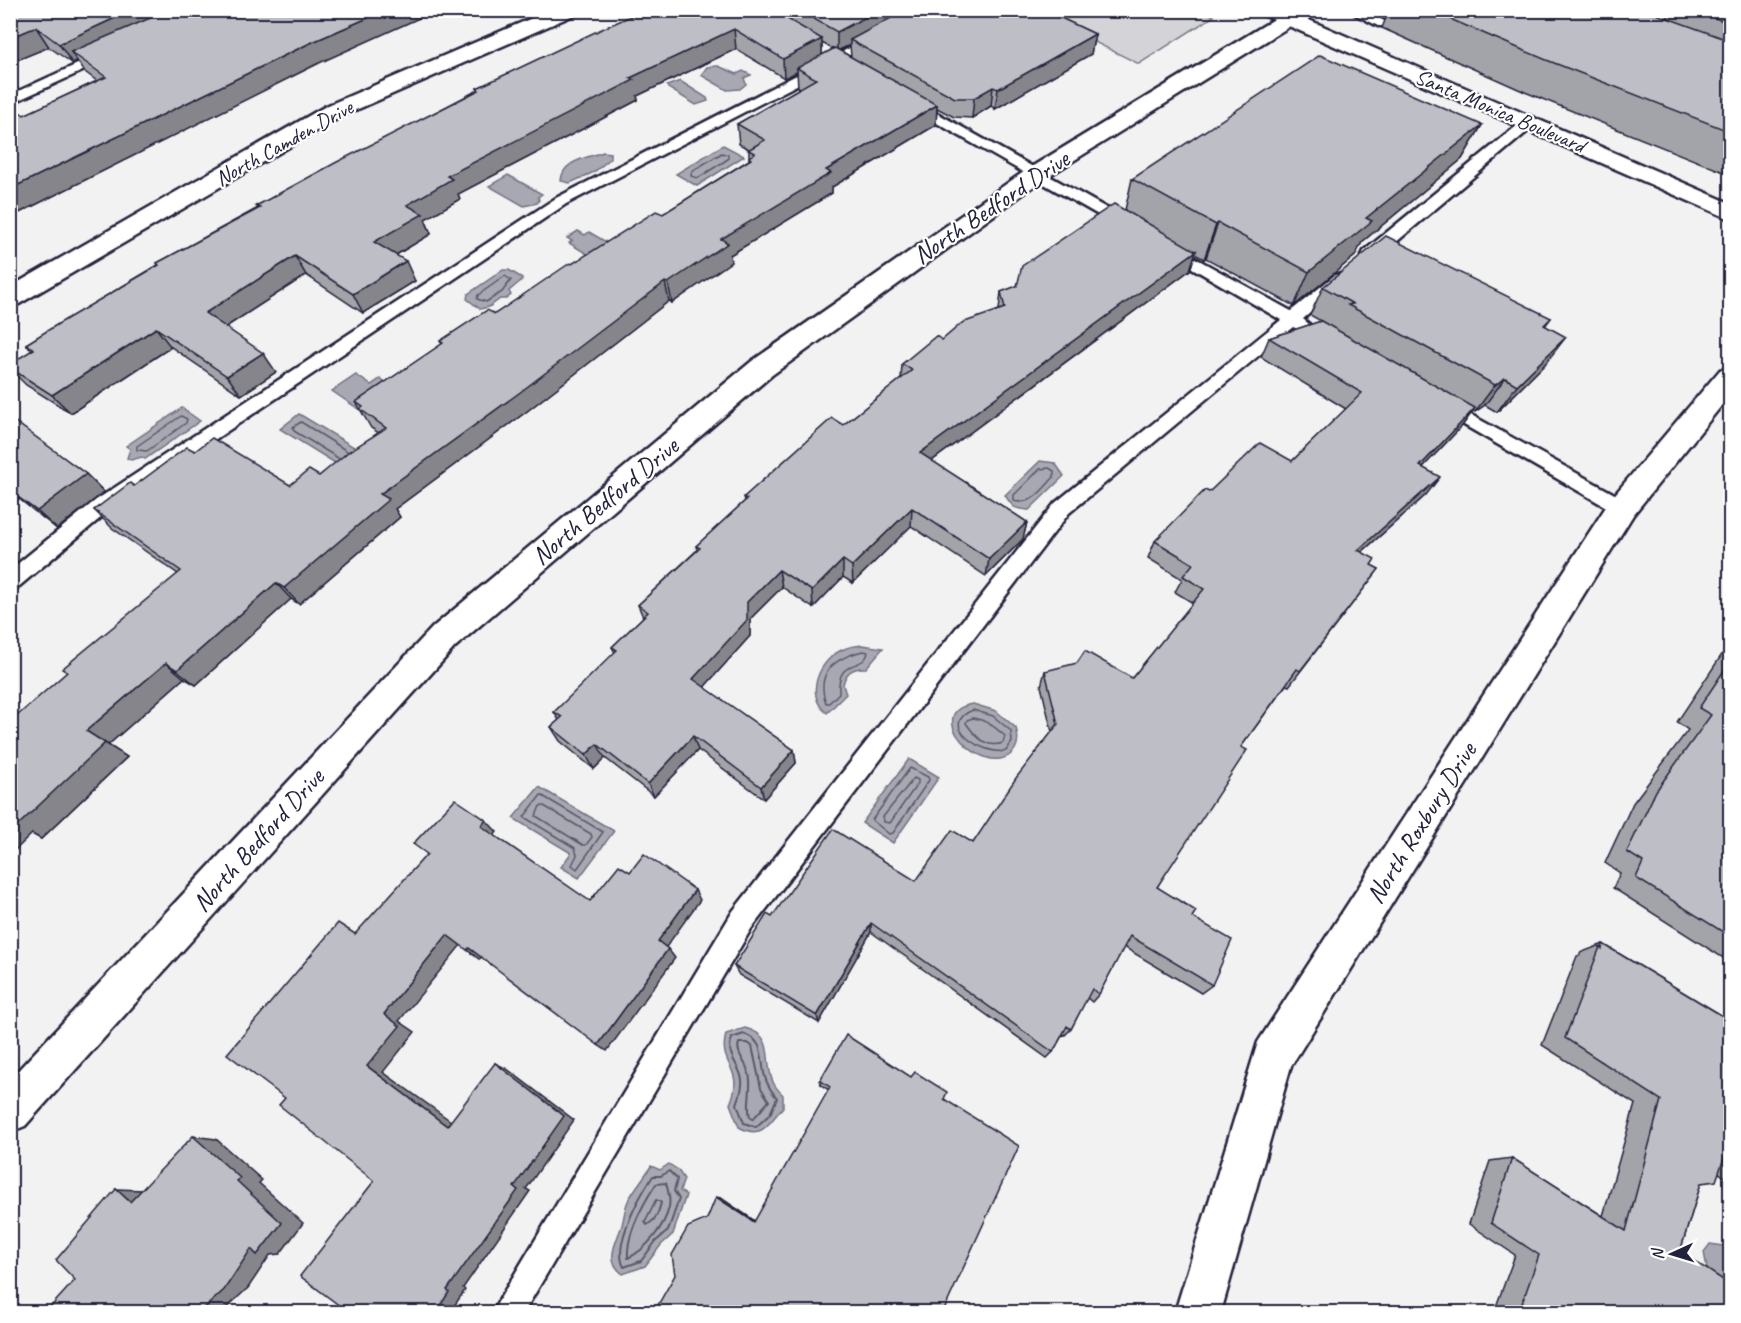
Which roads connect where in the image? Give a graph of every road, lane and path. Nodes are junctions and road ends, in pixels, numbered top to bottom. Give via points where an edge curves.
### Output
1 (569, 10) edge
2 (1353, 10) edge
3 (1286, 13) edge
4 (1381, 17) edge
5 (1414, 25) dead end
6 (889, 32) edge
7 (123, 46) edge
8 (816, 48) edge
9 (835, 59) junction
10 (856, 70) edge
11 (897, 94) edge
12 (10, 100) edge
13 (1528, 123) junction
14 (1036, 174) junction
15 (1731, 212) edge
16 (10, 298) edge
17 (1292, 319) junction
18 (1312, 331) edge
19 (1731, 377) edge
20 (1433, 399) edge
21 (1622, 507) junction
22 (10, 582) edge
23 (10, 1111) edge
24 (508, 1312) edge
25 (1198, 1312) edge

1 - 16 street, North Camden Drive via 334,111
2 - 4 lane
3 - 13 street, Santa Monica Boulevard
3 - 14 street, North Bedford Drive
4 - 5 lane
6 - 9 lane
7 - 12 lane
8 - 9 lane
9 - 10 lane
9 - 22 lane via 561,201 103,505
11 - 14 lane
13 - 15 street, Santa Monica Boulevard
13 - 17 lane
14 - 17 lane
14 - 23 street, North Bedford Drive via 762,368 444,637
17 - 18 lane
17 - 24 lane via 1062,508 742,920
19 - 21 street, North Roxbury Drive
20 - 21 lane
21 - 25 street, North Roxbury Drive via 1273,1057

